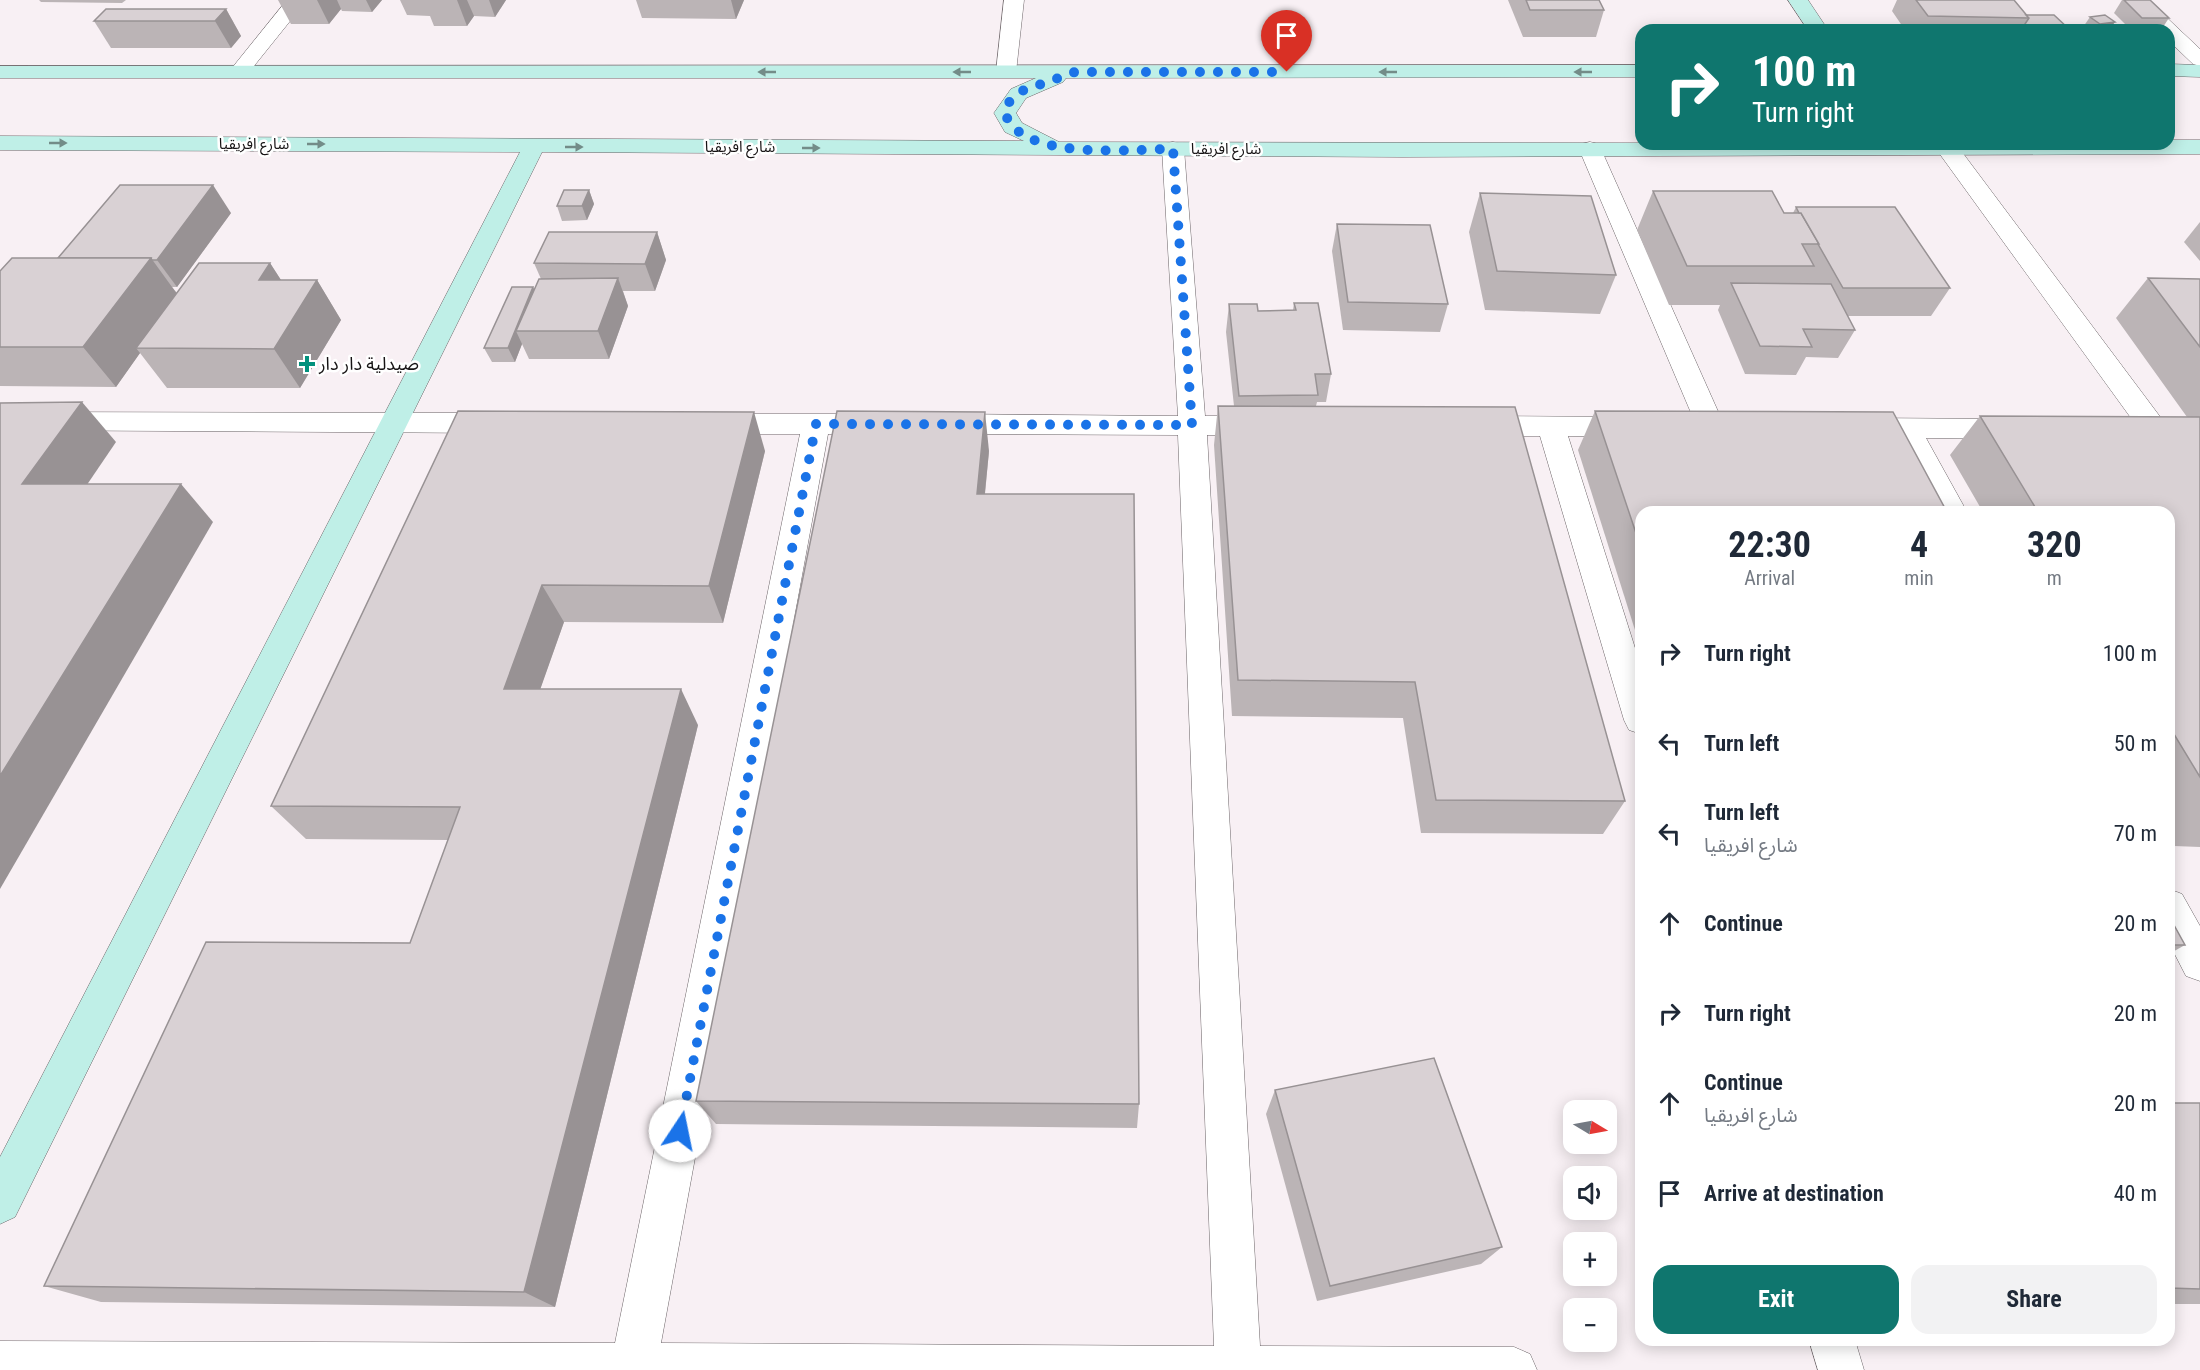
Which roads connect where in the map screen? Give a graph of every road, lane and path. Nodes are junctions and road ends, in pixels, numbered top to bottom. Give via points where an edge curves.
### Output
1 (297, 0) edge
2 (1014, 0) edge
3 (1797, 0) edge
4 (2137, 0) edge
5 (1814, 24) edge
6 (2163, 24) edge
7 (2175, 36) edge
8 (2200, 60) edge
9 (2175, 70) edge
10 (2200, 70) edge
11 (1635, 71) edge
12 (0, 72) edge
13 (239, 72) junction
14 (1006, 72) junction
15 (1075, 72) junction
16 (0, 143) edge
17 (534, 146) junction
18 (2175, 147) edge
19 (2200, 147) edge
20 (1060, 149) junction
21 (1173, 149) junction
22 (1590, 149) junction
23 (1635, 149) edge
24 (1949, 150) edge
25 (0, 421) edge
26 (394, 422) junction
27 (523, 423) edge
28 (687, 424) edge
29 (816, 424) junction
30 (1192, 425) junction
31 (1288, 426) edge
32 (1455, 426) edge
33 (1551, 427) junction
34 (1654, 427) edge
35 (1711, 427) edge
36 (1826, 428) edge
37 (1906, 428) junction
38 (2036, 429) edge
39 (2119, 429) edge
40 (1949, 506) edge
41 (1635, 700) edge
42 (2175, 917) edge
43 (2200, 963) edge
44 (0, 1202) edge
45 (1834, 1346) edge
46 (0, 1364) edge
47 (634, 1368) edge
48 (1238, 1369) edge
49 (1514, 1370) edge
50 (1841, 1370) edge

1 - 13 street
2 - 14 street
3 - 5 street
4 - 6 street
7 - 8 street
9 - 10 street
11 -> 15 street
12 - 13 street
14 -> 13 street
14 - 15 street
15 - 20 street via 1022,91 1007,104 1005,113 1013,128
16 -> 17 street, شارع افريقيا
17 -> 20 street, شارع افريقيا
17 - 26 street
18 - 19 street, شارع افريقيا
20 - 21 street, شارع افريقيا
21 - 22 street, شارع افريقيا
21 - 30 street
22 - 23 street, شارع افريقيا
22 - 35 street
24 - 39 street via 2165,429
25 - 26 street
26 - 27 street
26 - 44 street
28 - 29 street
29 - 30 street
29 - 47 street
30 - 31 street
30 - 48 street
32 - 33 street
33 - 34 street
33 - 41 street
36 - 37 street
37 - 38 street
37 - 40 street
42 - 43 street
45 - 50 street
46 - 47 street
47 - 48 street
48 - 49 street

